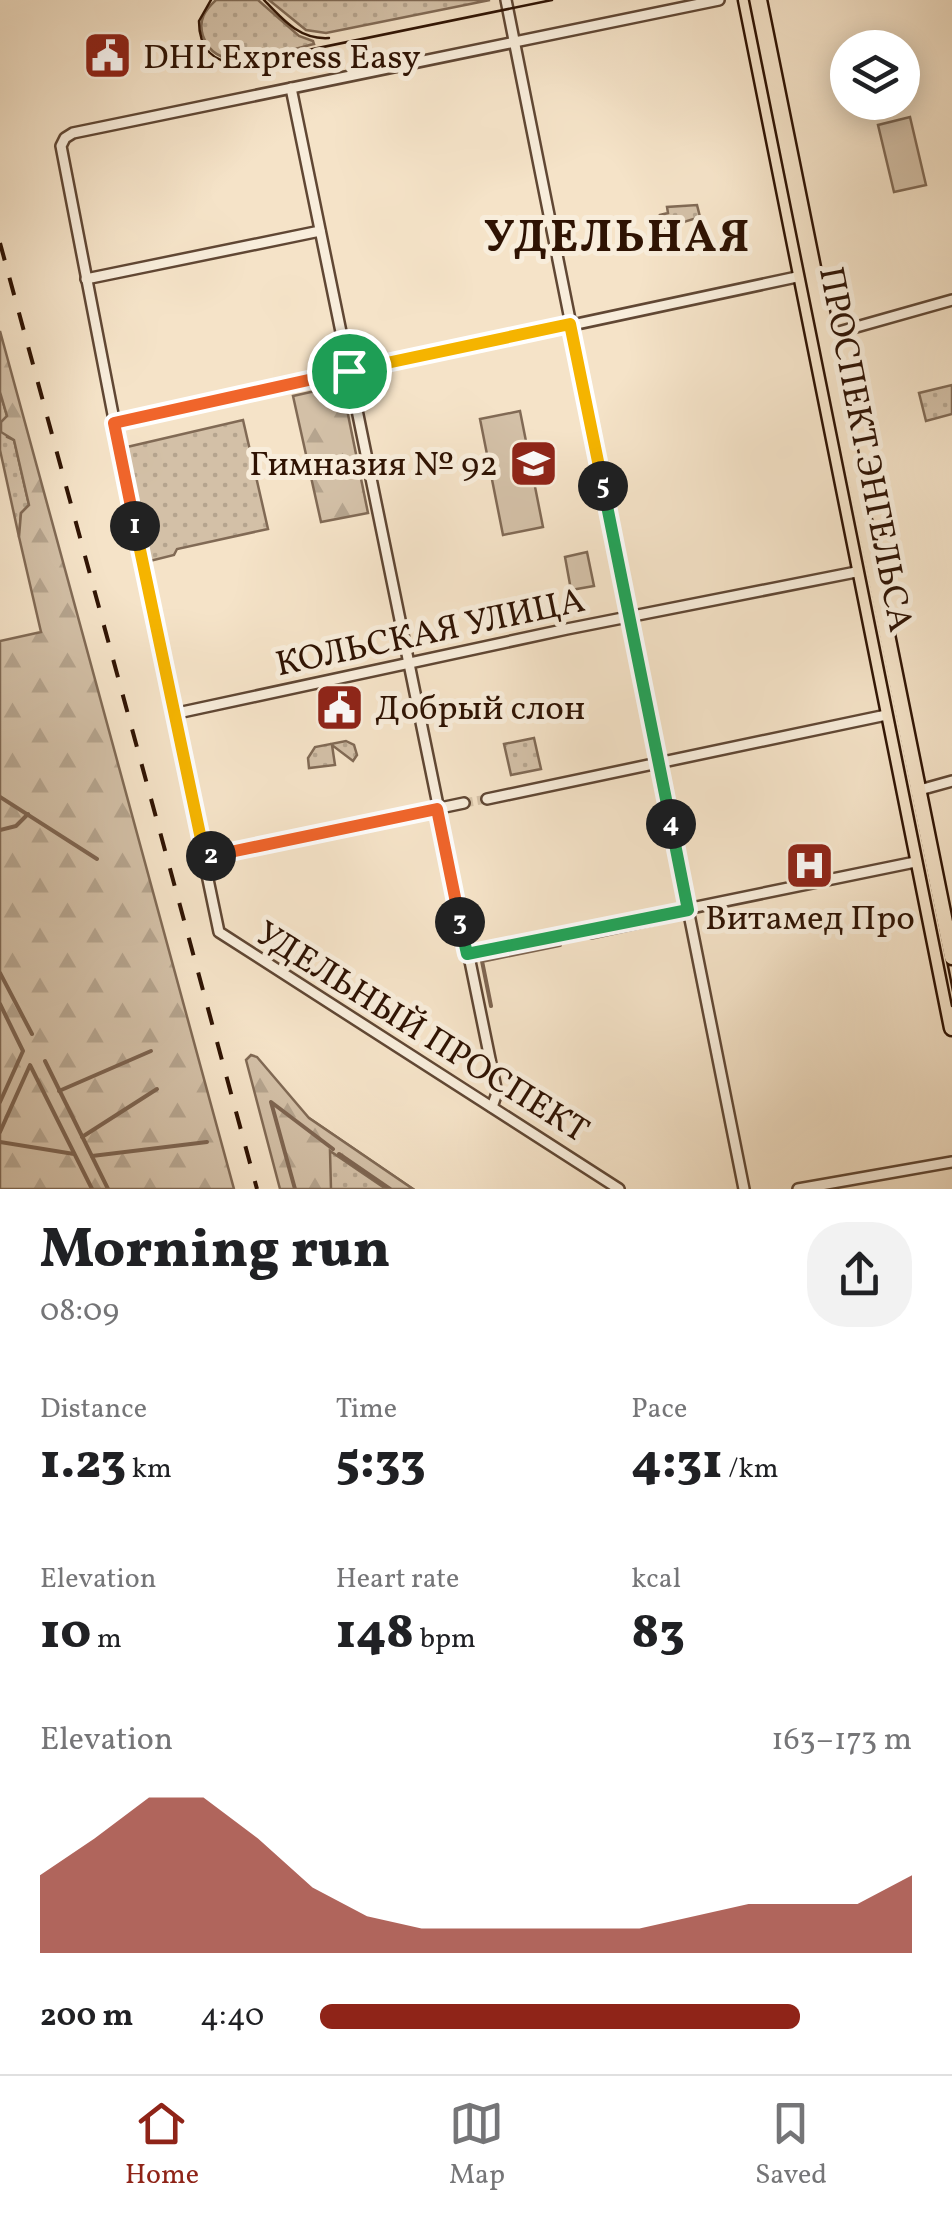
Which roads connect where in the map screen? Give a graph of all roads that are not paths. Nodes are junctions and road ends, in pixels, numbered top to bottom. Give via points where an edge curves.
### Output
1 (506, 0) edge
2 (719, 0) edge
3 (746, 0) edge
4 (760, 0) edge
5 (514, 43) junction
6 (291, 88) junction
7 (320, 231) junction
8 (808, 274) junction
9 (86, 279) junction
10 (952, 300) edge
11 (570, 324) junction
12 (828, 335) junction
13 (349, 371) junction
14 (114, 423) junction
15 (868, 569) junction
16 (630, 618) junction
17 (410, 663) junction
18 (896, 713) junction
19 (174, 714) junction
20 (658, 763) junction
21 (952, 781) edge
22 (912, 792) junction
23 (487, 798) tunnel mouth
24 (464, 804) tunnel mouth
25 (437, 809) junction
26 (205, 858) junction
27 (925, 860) junction
28 (688, 910) junction
29 (467, 954) junction
30 (952, 957) edge
31 (952, 1028) edge
32 (492, 1107) junction
33 (952, 1162) edge
34 (619, 1189) edge
35 (744, 1189) edge
36 (798, 1189) edge

1 - 5 street
2 - 5 street
3 - 8 main road, ПРОСПЕКТ ЭНГЕЛЬСА
4 - 8 main road, ПРОСПЕКТ ЭНГЕЛЬСА
5 - 6 street
5 - 11 street
6 - 7 street
6 - 9 street, УДЕЛЬНЫЙ ПРОСПЕКТ via 73,133 62,142
7 - 9 street
7 - 13 street
8 - 11 street
8 - 12 main road, ПРОСПЕКТ ЭНГЕЛЬСА
8 - 15 main road, ПРОСПЕКТ ЭНГЕЛЬСА
9 - 14 street, УДЕЛЬНЫЙ ПРОСПЕКТ
10 - 12 street
11 - 13 street
11 - 16 street
12 - 15 main road, ПРОСПЕКТ ЭНГЕЛЬСА
13 - 14 street
13 - 17 street
14 - 19 street, УДЕЛЬНЫЙ ПРОСПЕКТ
15 - 16 street, КОЛЬСКАЯ УЛИЦА
15 - 18 main road, ПРОСПЕКТ ЭНГЕЛЬСА
16 - 17 street, КОЛЬСКАЯ УЛИЦА
16 - 20 street
17 - 19 street, КОЛЬСКАЯ УЛИЦА
17 - 25 street
18 - 20 street
18 - 22 main road, ПРОСПЕКТ ЭНГЕЛЬСА
19 - 26 street, УДЕЛЬНЫЙ ПРОСПЕКТ
20 - 23 street
20 - 28 street
21 - 22 street
22 - 27 main road, ПРОСПЕКТ ЭНГЕЛЬСА
24 - 25 street
25 - 26 street
25 - 29 street
26 - 32 street, УДЕЛЬНЫЙ ПРОСПЕКТ via 222,936
27 - 28 street
27 - 30 main road, ПРОСПЕКТ ЭНГЕЛЬСА
27 - 31 main road, ПРОСПЕКТ ЭНГЕЛЬСА
28 - 29 street
28 - 35 street
29 - 32 street via 497,1093
32 - 34 street, УДЕЛЬНЫЙ ПРОСПЕКТ
33 - 36 street

